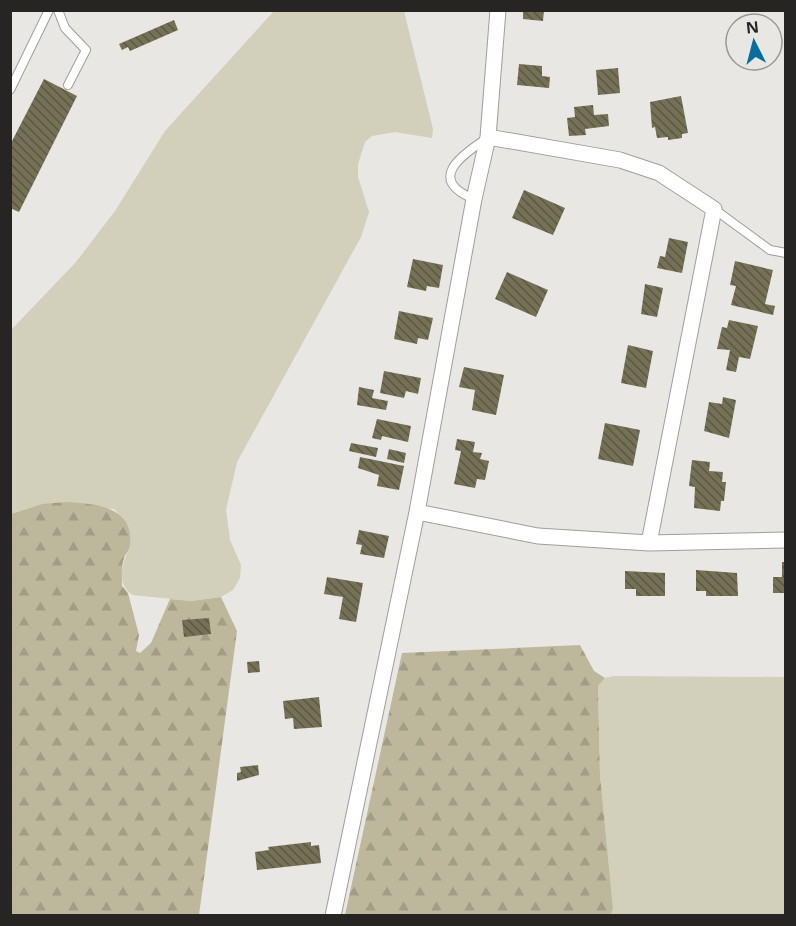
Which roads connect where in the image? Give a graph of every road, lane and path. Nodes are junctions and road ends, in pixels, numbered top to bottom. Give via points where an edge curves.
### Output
1 (49, 10) edge
2 (58, 10) edge
3 (498, 10) edge
4 (68, 85) dead end
5 (10, 90) edge
6 (488, 137) junction
7 (474, 199) junction
8 (714, 209) junction
9 (786, 253) edge
10 (417, 512) junction
11 (786, 540) edge
12 (649, 543) junction
13 (333, 915) edge

1 - 5 lane
2 - 4 lane via 65,28 87,50
3 - 6 street
6 - 7 street
6 - 7 lane via 456,159 452,170 458,192
6 - 8 street via 630,163 659,173
7 - 10 street
8 - 9 lane via 770,250
8 - 12 street
10 - 12 street via 538,536
10 - 13 street
11 - 12 street

